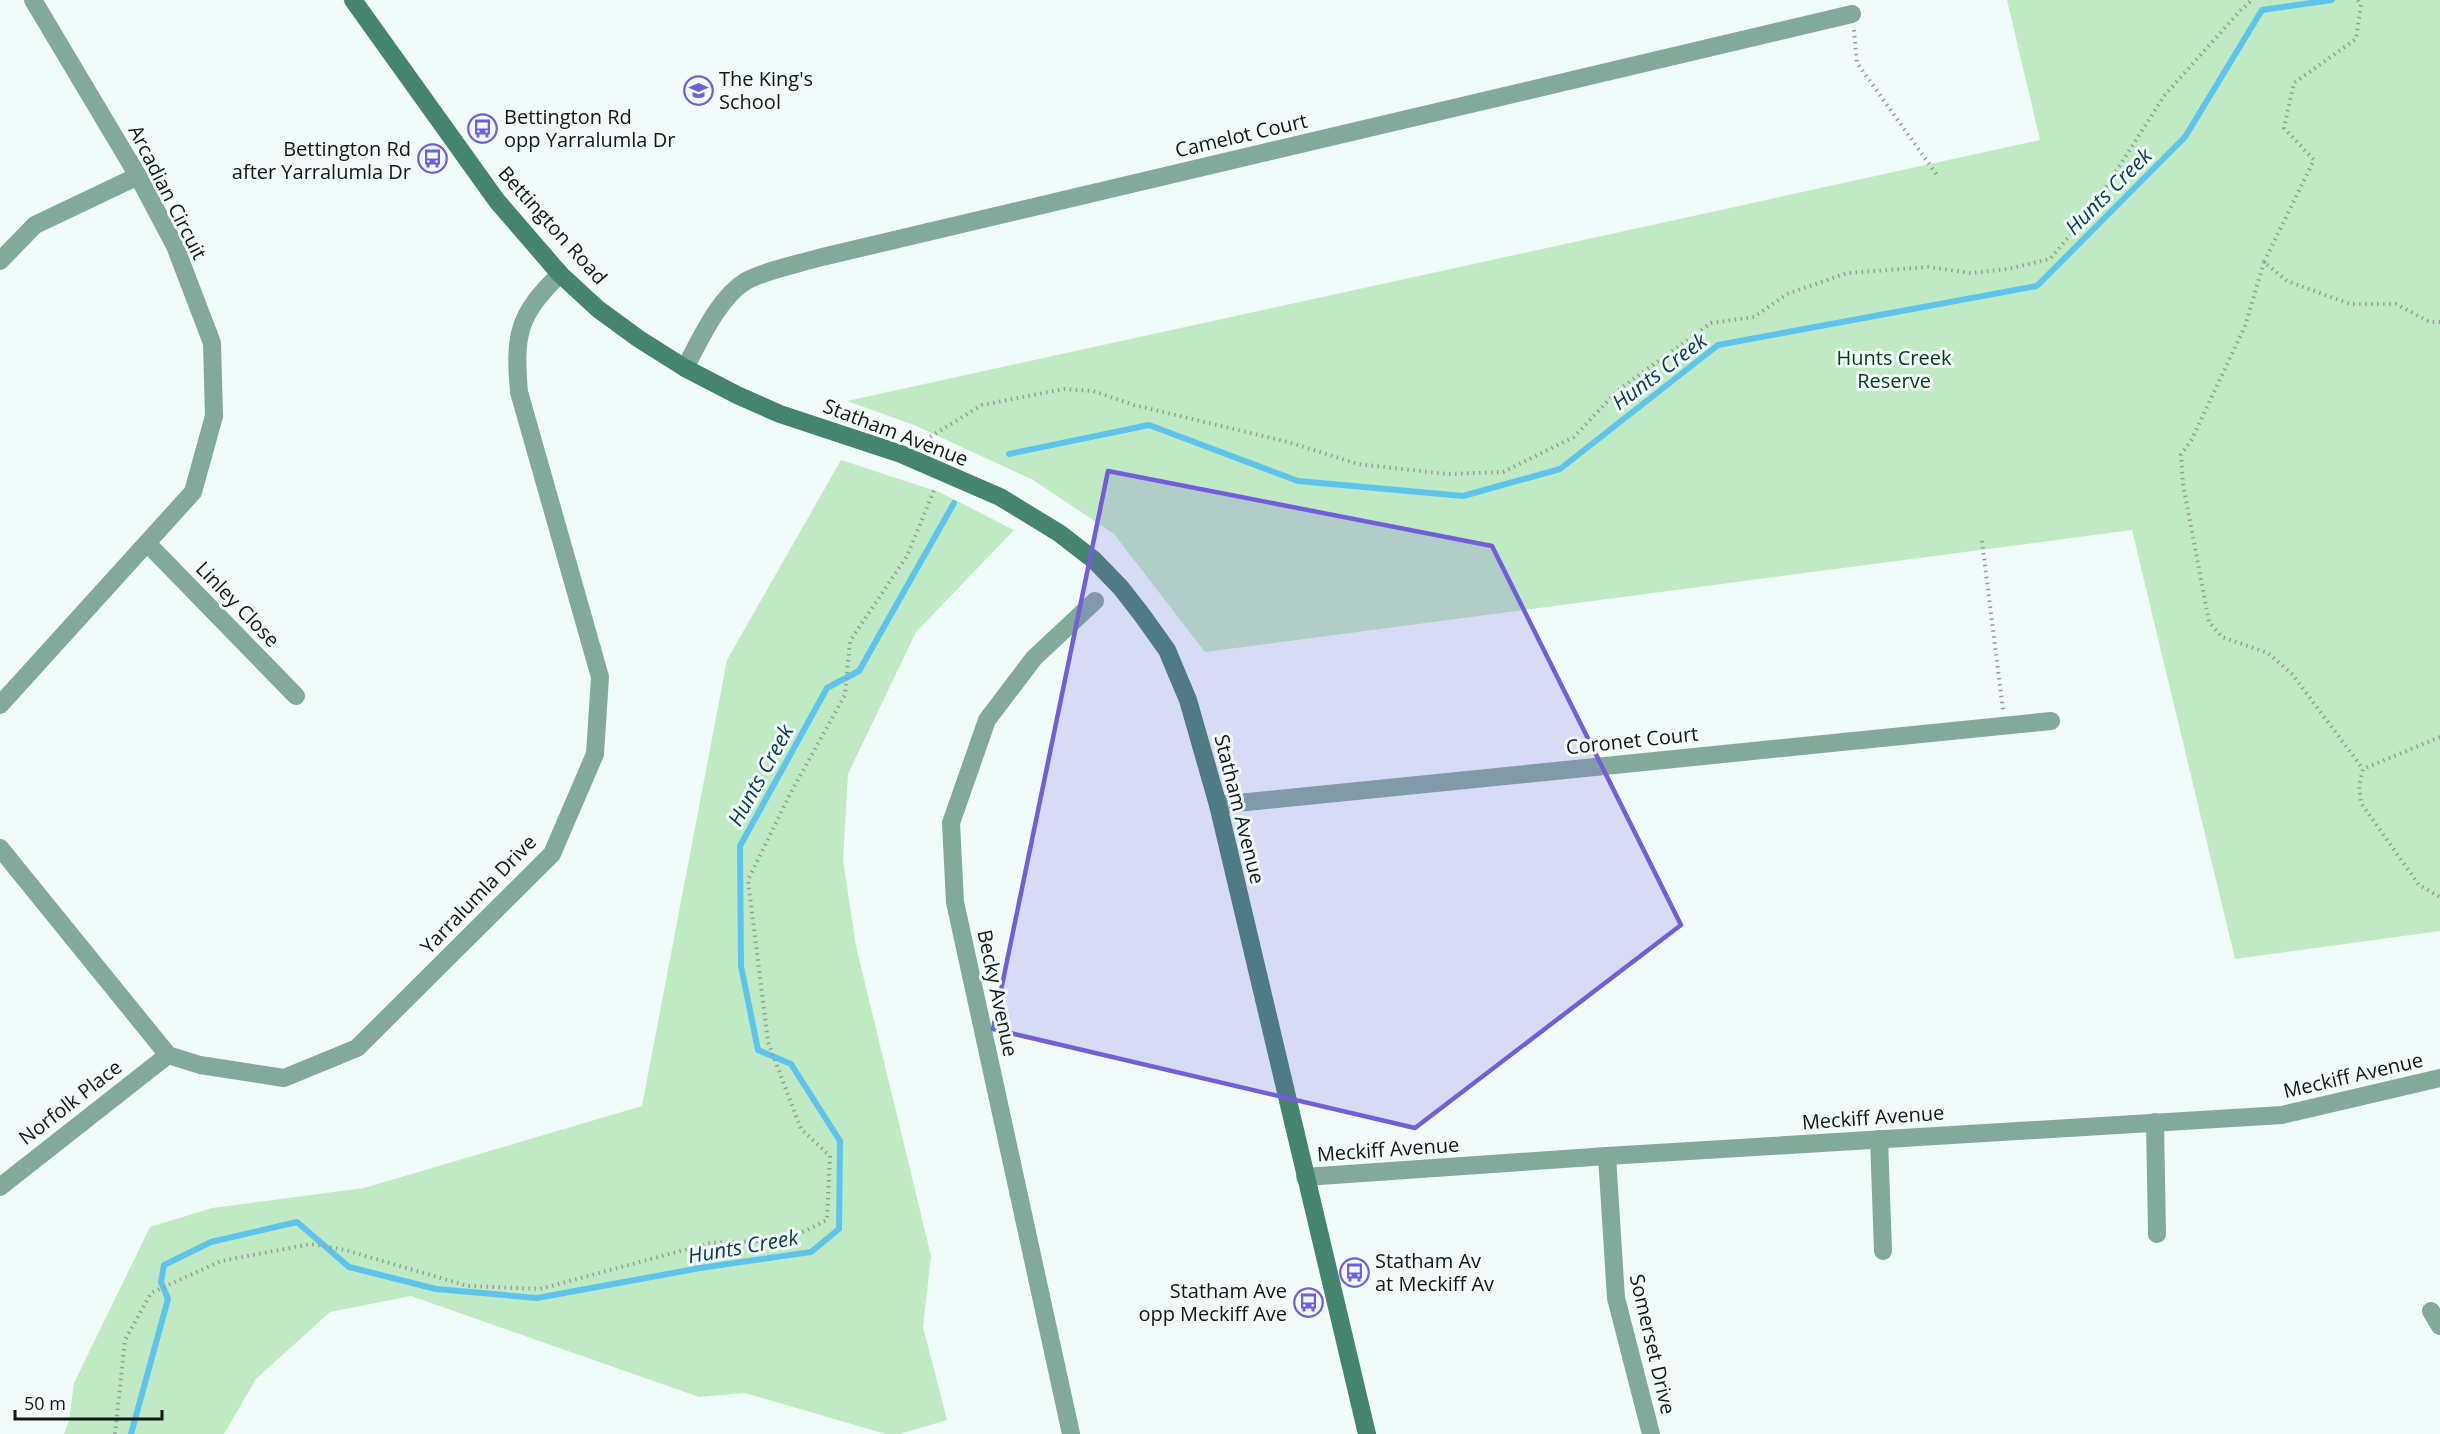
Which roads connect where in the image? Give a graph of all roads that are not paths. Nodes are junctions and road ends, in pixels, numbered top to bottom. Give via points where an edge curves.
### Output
1 (33, 0) edge
2 (353, 0) edge
3 (1852, 14) road end
4 (138, 176) junction
5 (0, 261) edge
6 (560, 274) junction
7 (685, 368) junction
8 (780, 414) joint
9 (147, 543) junction
10 (1095, 601) dead end
11 (296, 696) dead end
12 (0, 705) edge
13 (2051, 721) dead end
14 (1218, 805) junction
15 (0, 848) edge
16 (168, 1055) junction
17 (2440, 1078) edge
18 (2155, 1122) junction
19 (1879, 1139) junction
20 (1607, 1156) junction
21 (1305, 1177) junction
22 (0, 1186) edge
23 (2157, 1234) dead end
24 (1883, 1251) dead end
25 (1071, 1434) edge
26 (1367, 1434) edge
27 (1651, 1434) edge

1 - 4 street, Arcadian Circuit
2 - 6 main road, Bettington Road via 497,201
3 - 7 street, Camelot Court via 800,263 747,280 730,294
4 - 5 street via 35,225
4 - 9 street, Arcadian Circuit via 174,246 212,343 213,416 193,492
6 - 7 main road, Bettington Road via 598,309
6 - 16 street, Yarralumla Drive via 537,296 521,328 516,347 518,383 600,677 595,754 552,854 357,1048 284,1078 200,1065
7 - 8 main road, Bettington Road
8 - 14 main road, Statham Avenue via 942,471 1000,498 1059,533 1094,560 1121,588 1167,651 1188,700
9 - 11 street, Linley Close
9 - 12 street, Arcadian Circuit
10 - 25 street, Becky Avenue via 1034,658 987,720 951,823 955,902
13 - 14 street, Coronet Court
14 - 21 main road, Statham Avenue
15 - 16 street
16 - 22 street, Norfolk Place
17 - 18 street, Meckiff Avenue via 2282,1115
18 - 19 street, Meckiff Avenue
18 - 23 street
19 - 20 street, Meckiff Avenue
19 - 24 street
20 - 21 street, Meckiff Avenue
20 - 27 street, Somerset Drive via 1616,1298
21 - 26 main road, Statham Avenue

